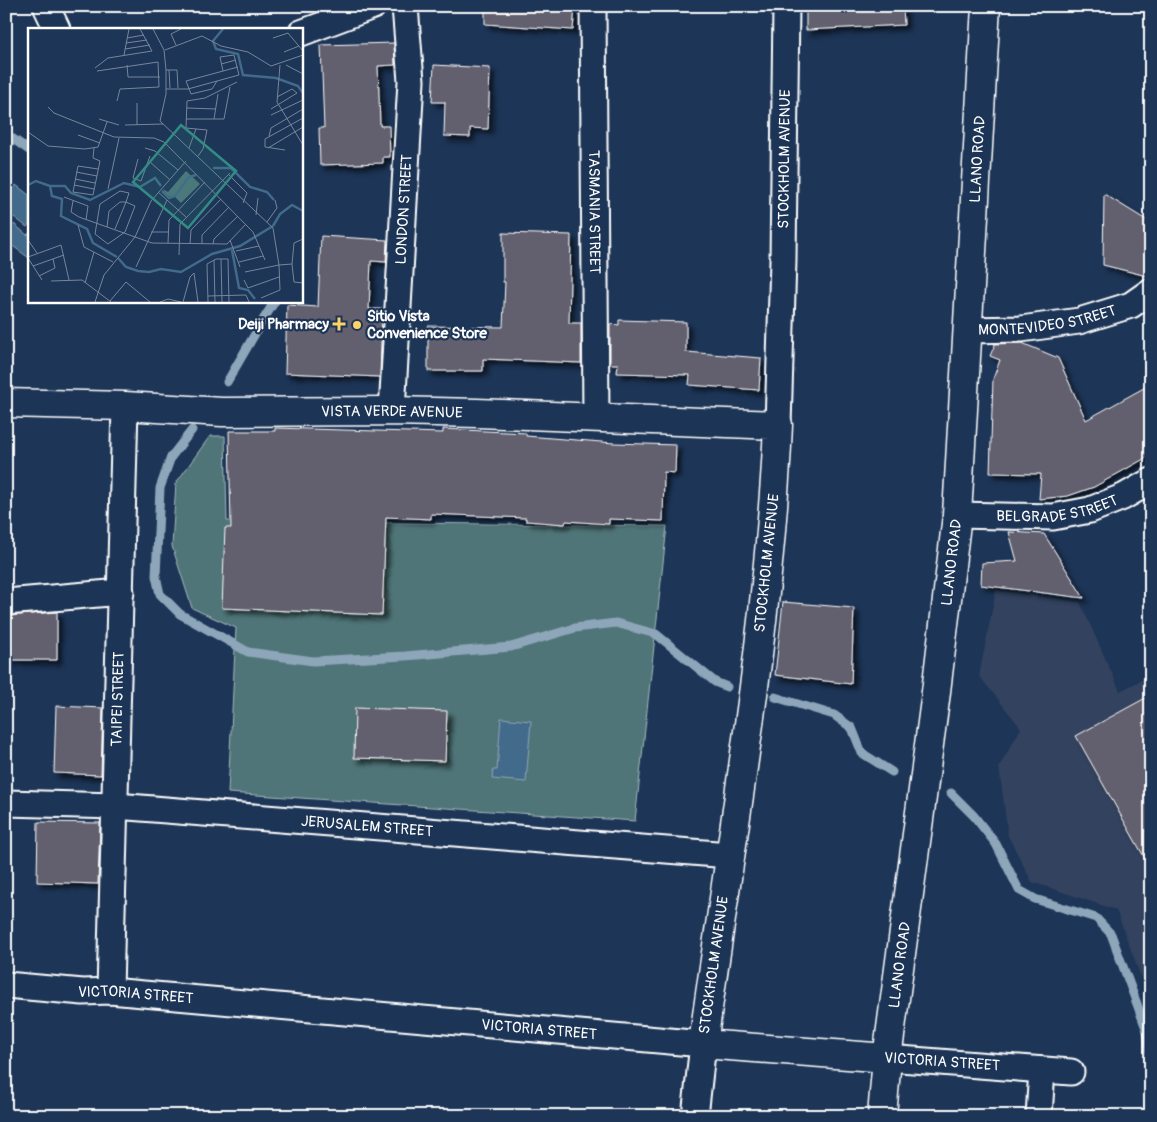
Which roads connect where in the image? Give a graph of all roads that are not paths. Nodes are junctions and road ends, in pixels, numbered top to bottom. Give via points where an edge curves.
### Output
1 (46, 6) edge
2 (373, 6) edge
3 (405, 6) edge
4 (593, 6) edge
5 (786, 6) edge
6 (986, 6) edge
7 (57, 28) edge
8 (302, 33) edge
9 (1151, 291) edge
10 (968, 330) junction
11 (6, 403) edge
12 (125, 406) junction
13 (392, 411) junction
14 (596, 418) junction
15 (778, 425) junction
16 (1151, 481) edge
17 (957, 515) junction
18 (121, 592) junction
19 (6, 602) edge
20 (6, 803) edge
21 (116, 806) junction
22 (729, 855) junction
23 (6, 985) edge
24 (110, 991) junction
25 (703, 1044) junction
26 (886, 1058) junction
27 (1042, 1070) junction
28 (1071, 1072) dead end
29 (695, 1116) edge
30 (882, 1116) edge
31 (1039, 1116) edge

1 - 7 street
2 - 8 street
3 - 13 street, LONDON STREET via 411,81
4 - 14 street, TASMANIA STREET
5 - 15 street, STOCKHOLM AVENUE
6 - 10 street, LLANO ROAD
9 - 10 street, MONTEVIDEO STREET via 1131,305 1079,321 1020,329
10 - 17 street, LLANO ROAD
11 - 12 street, VISTA VERDE AVENUE
12 - 13 street, VISTA VERDE AVENUE via 222,412
12 - 18 street, TAIPEI STREET
13 - 14 street, VISTA VERDE AVENUE
14 - 15 street, VISTA VERDE AVENUE
15 - 22 street, STOCKHOLM AVENUE via 770,552
16 - 17 street, BELGRADE STREET via 1090,510 1053,517
17 - 26 street, LLANO ROAD
18 - 19 street
18 - 21 street, TAIPEI STREET
20 - 21 street, JERUSALEM STREET
21 - 22 street, JERUSALEM STREET
21 - 24 street, TAIPEI STREET
22 - 25 street, STOCKHOLM AVENUE
23 - 24 street, VICTORIA STREET via 83,992
24 - 25 street, VICTORIA STREET
25 - 26 street, VICTORIA STREET
25 - 29 street, STOCKHOLM AVENUE
26 - 27 street, VICTORIA STREET
26 - 30 street, LLANO ROAD
27 - 28 street, VICTORIA STREET
27 - 31 street

